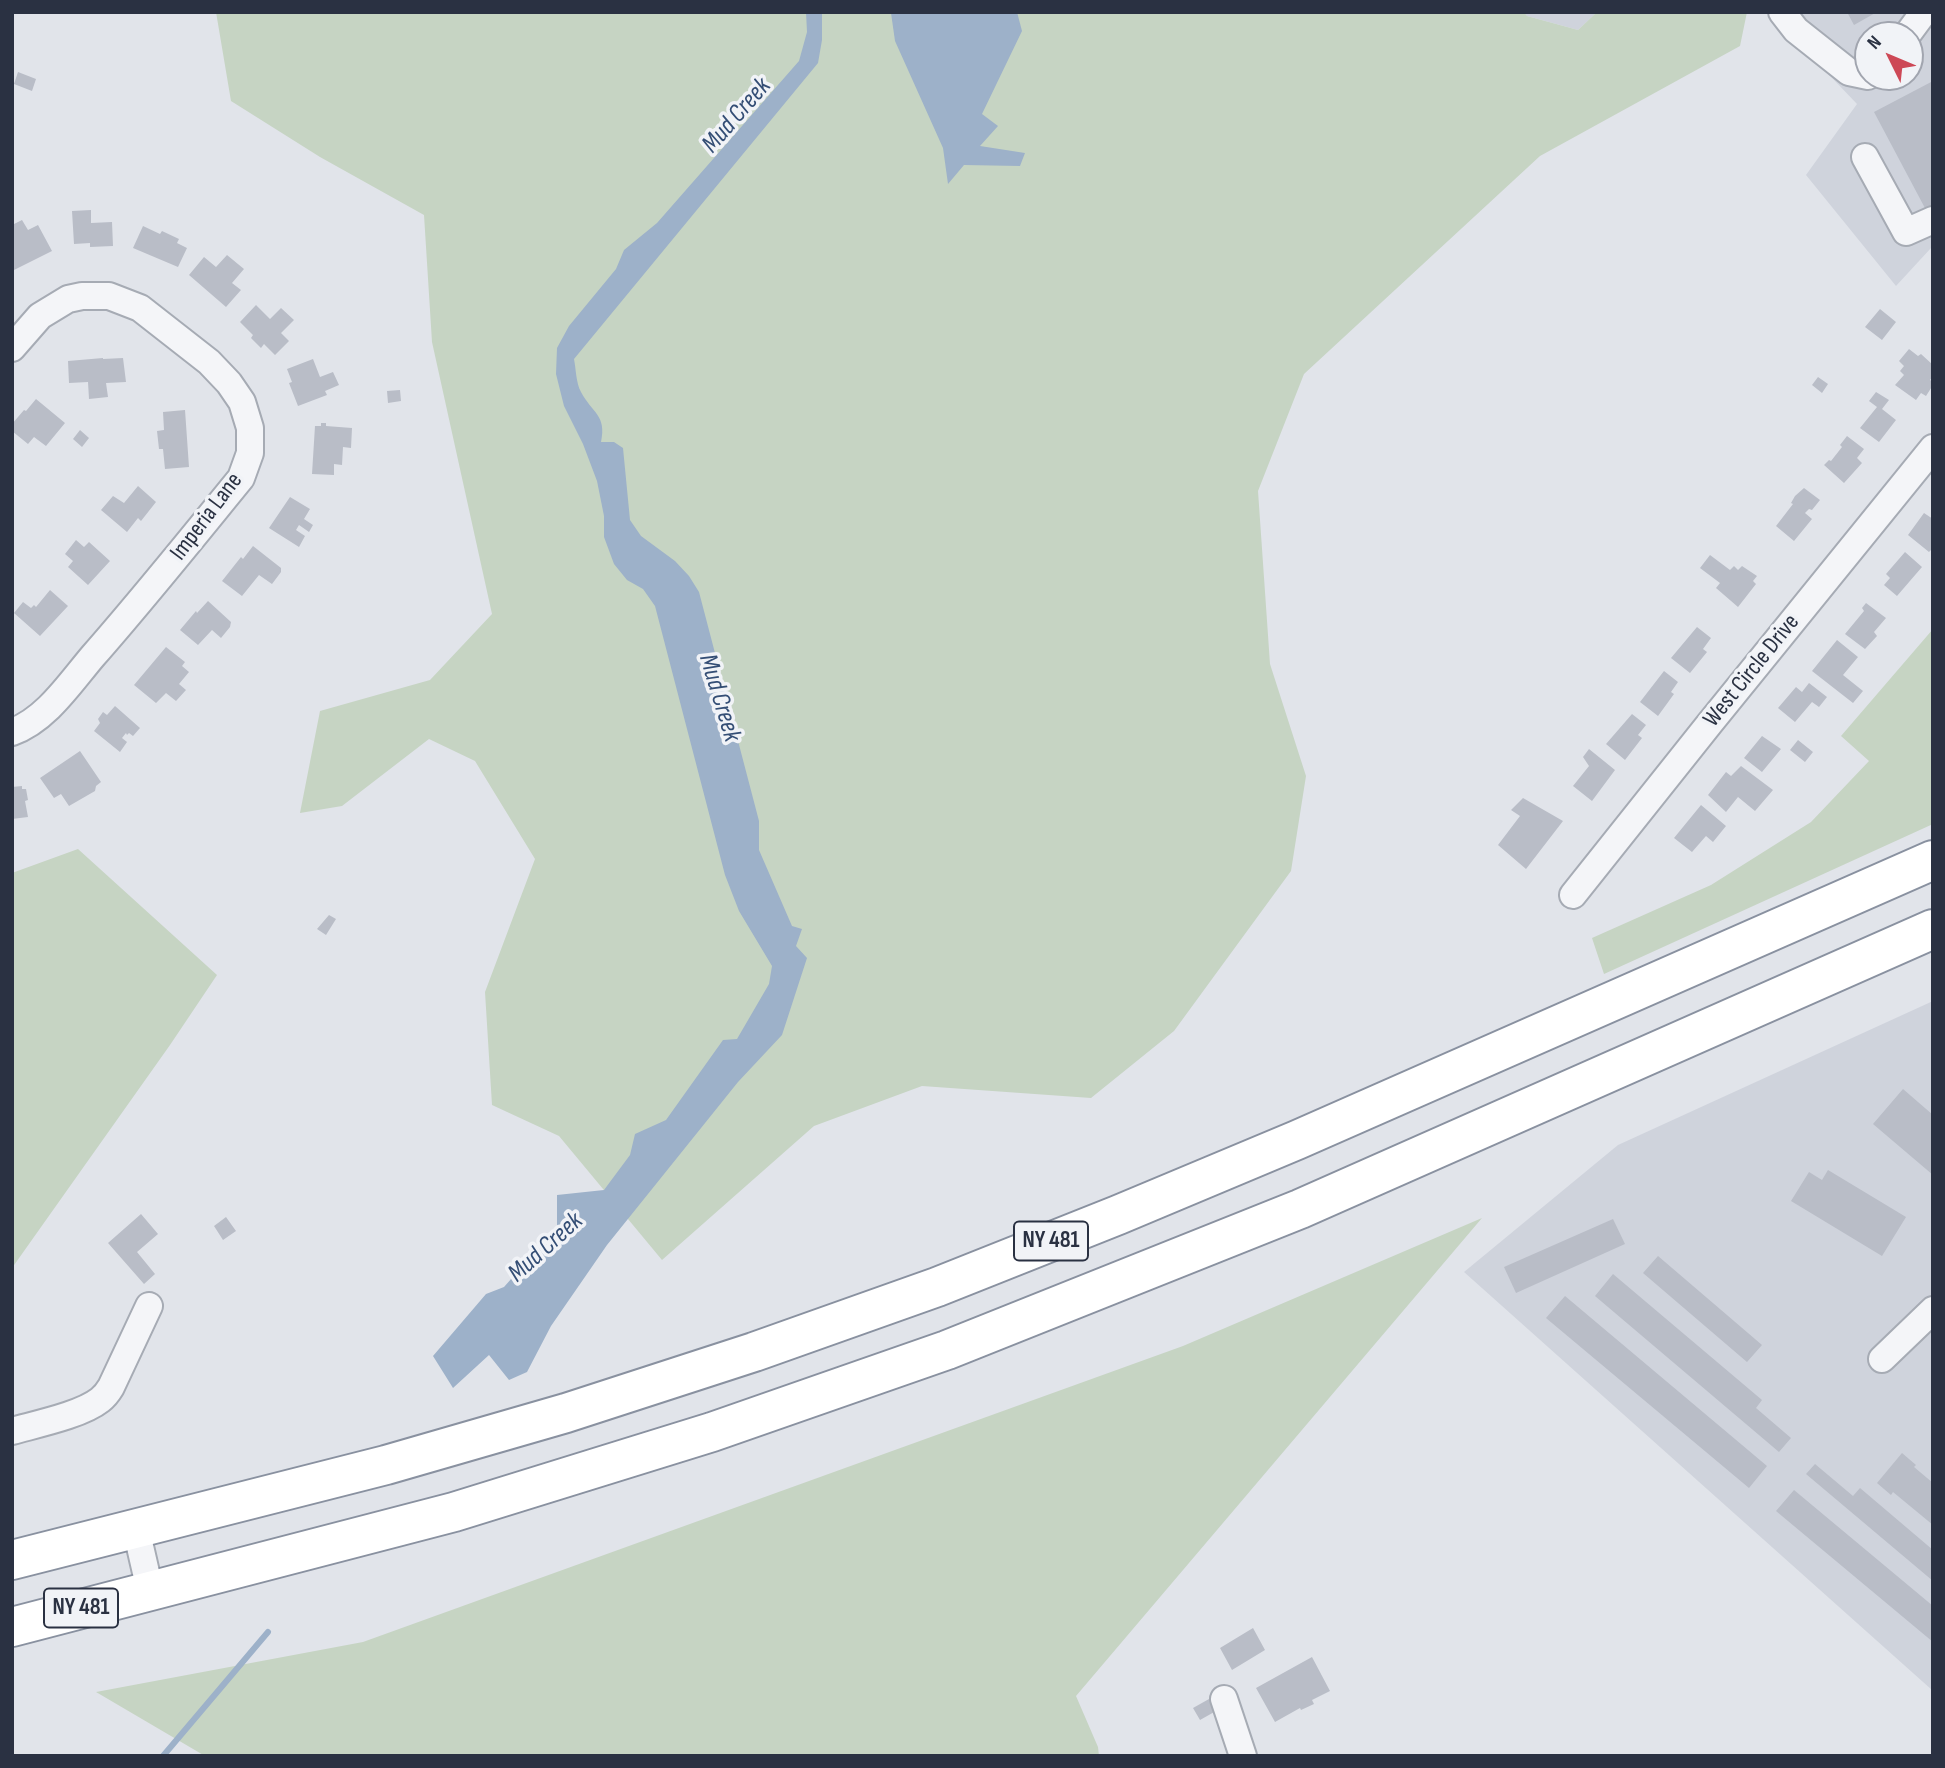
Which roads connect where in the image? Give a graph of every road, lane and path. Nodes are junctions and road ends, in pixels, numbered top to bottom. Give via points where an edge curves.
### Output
1 (1782, 12) edge
2 (1854, 73) edge
3 (1865, 157) dead end
4 (1933, 220) edge
5 (12, 348) edge
6 (1933, 449) edge
7 (12, 732) edge
8 (1933, 860) edge
9 (1573, 894) dead end
10 (1933, 929) edge
11 (149, 1306) dead end
12 (1933, 1310) edge
13 (1882, 1359) dead end
14 (12, 1431) edge
15 (136, 1529) junction
16 (12, 1560) edge
17 (150, 1590) junction
18 (12, 1627) edge
19 (1224, 1699) dead end
20 (1243, 1756) edge

1 - 2 street via 1796,30
3 - 4 street via 1906,232
5 - 7 street, Imperia Lane via 40,316 68,299 109,296 140,308 229,383 242,402 250,428 250,453 241,478 132,612 45,711 25,728
6 - 9 street, West Circle Drive
8 - 15 highway, NY 481 via 1297,1140 937,1287 566,1413
10 - 17 highway, NY 481 via 1300,1209 947,1350 712,1432 454,1512
11 - 14 street via 102,1399
12 - 13 street
15 - 16 highway, NY 481
15 - 17 street
17 - 18 highway, NY 481
19 - 20 street

